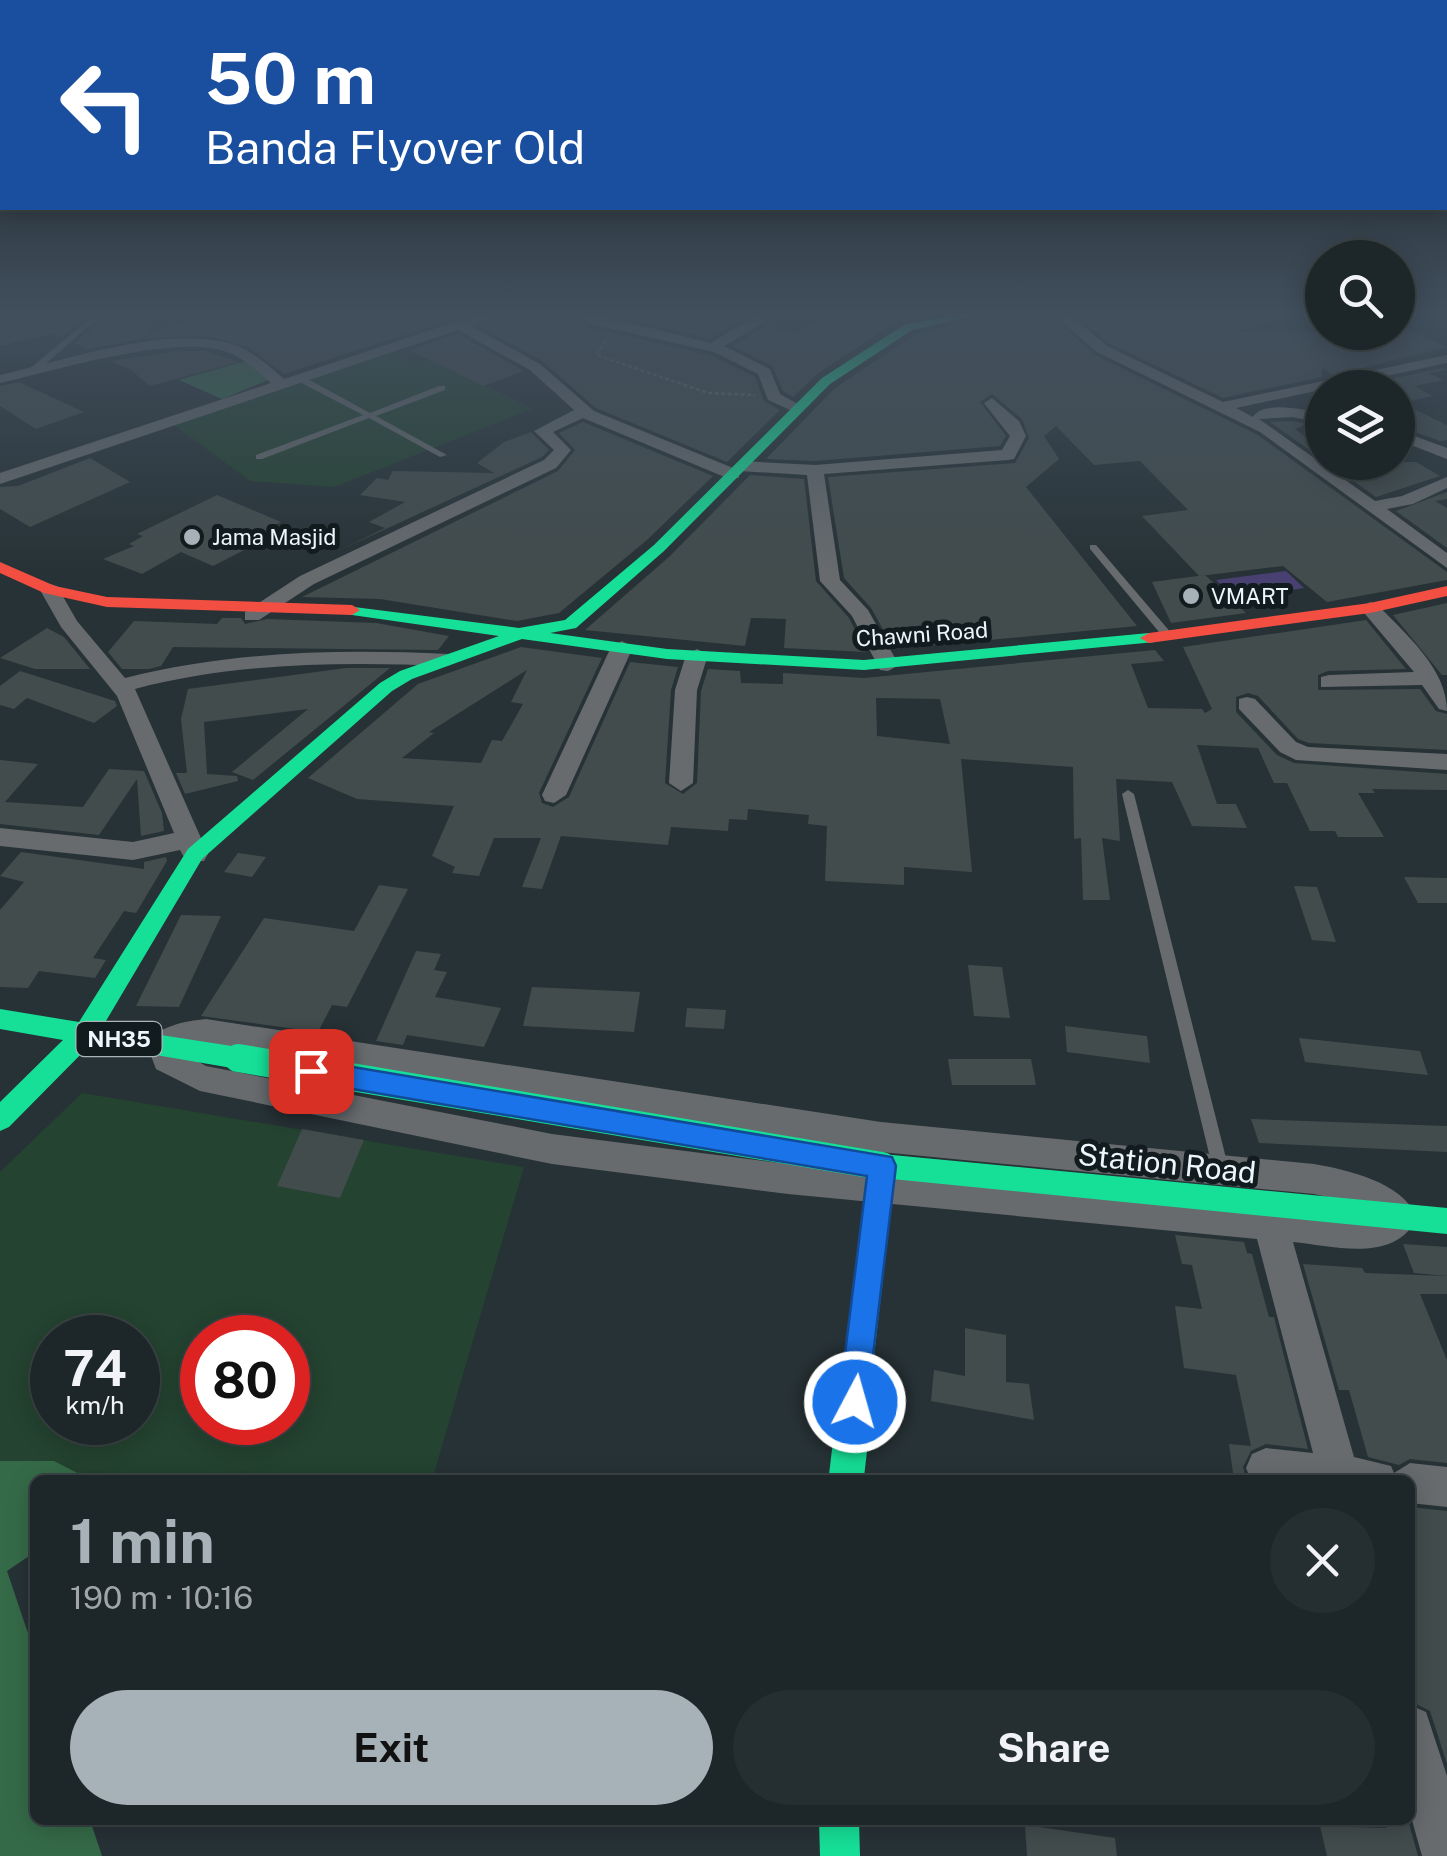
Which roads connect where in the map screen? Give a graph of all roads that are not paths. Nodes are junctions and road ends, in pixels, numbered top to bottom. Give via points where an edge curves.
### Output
1 (239, 399) edge
2 (338, 399) edge
3 (415, 399) edge
4 (570, 399) edge
5 (777, 399) edge
6 (807, 399) edge
7 (1210, 399) edge
8 (1261, 399) edge
9 (992, 404) dead end
10 (1226, 406) junction
11 (797, 408) junction
12 (584, 411) junction
13 (1305, 415) edge
14 (371, 416) junction
15 (1246, 417) junction
16 (1415, 442) edge
17 (1447, 454) edge
18 (443, 455) dead end
19 (258, 458) dead end
20 (737, 470) junction
21 (814, 470) junction
22 (0, 479) edge
23 (1447, 482) edge
24 (1374, 506) junction
25 (1093, 547) dead end
26 (1447, 562) edge
27 (0, 566) edge
28 (50, 590) junction
29 (1447, 592) edge
30 (1370, 608) junction
31 (259, 612) junction
32 (526, 632) junction
33 (1168, 636) junction
34 (622, 647) junction
35 (697, 656) junction
36 (448, 660) junction
37 (888, 665) junction
38 (1429, 678) junction
39 (1329, 682) dead end
40 (121, 686) junction
41 (1247, 704) dead end
42 (1447, 704) edge
43 (1447, 762) edge
44 (681, 783) dead end
45 (1128, 794) dead end
46 (554, 795) dead end
47 (0, 837) edge
48 (192, 847) junction
49 (0, 1020) edge
50 (84, 1034) junction
51 (162, 1045) junction
52 (0, 1119) edge
53 (882, 1166) junction
54 (1221, 1170) junction
55 (1400, 1217) junction
56 (1447, 1222) edge
57 (1271, 1225) junction
58 (1266, 1468) dead end
59 (847, 1475) edge
60 (1321, 1475) edge
61 (1351, 1475) edge
62 (1415, 1485) edge
63 (1447, 1488) edge
64 (1415, 1746) edge
65 (839, 1825) edge
66 (840, 1856) edge
67 (1446, 1856) edge

1 - 22 street
2 - 14 lane
3 - 14 lane
4 - 12 street
5 - 11 street
6 - 11 main road
7 - 10 street
8 - 10 street
9 - 21 street via 1018,436 1008,455
10 - 15 street
11 - 20 main road
12 - 20 street via 692,460
12 - 31 street via 542,431 563,450 538,472 307,580
13 - 15 street
14 - 18 lane
14 - 19 lane
15 - 24 street
16 - 17 street
20 - 21 street
20 - 32 main road via 582,616
21 - 37 street via 830,580 861,614
23 - 24 street
24 - 26 street
25 - 33 lane
27 - 28 main road, Chawni Road
28 - 31 main road, Chawni Road via 139,606
28 - 40 street via 68,624
29 - 30 main road, Chawni Road
30 - 33 main road, Chawni Road
30 - 38 street
31 - 32 main road, Chawni Road via 380,611
32 - 34 main road, Chawni Road
32 - 36 main road
33 - 37 main road, Chawni Road
34 - 35 main road, Chawni Road
34 - 46 street
35 - 37 main road, Chawni Road
35 - 44 street via 686,690
36 - 40 street via 226,661
36 - 48 main road via 386,687
38 - 39 street
38 - 42 street
40 - 48 street
41 - 43 street via 1304,755
45 - 54 lane
47 - 48 street via 132,851
48 - 50 main road
49 - 50 main road, NH35
50 - 51 main road, NH35
50 - 52 main road
51 - 53 main road, NH35, bridge
51 - 54 street via 206,1032 881,1138
51 - 57 street via 167,1060 200,1078 552,1149 788,1179
53 - 55 main road, Station Road
53 - 59 main road, bridge
54 - 55 street via 1354,1187
55 - 56 main road, Station Road
55 - 57 street via 1369,1232
57 - 61 street
58 - 60 street
62 - 63 street
64 - 67 street
65 - 66 main road

